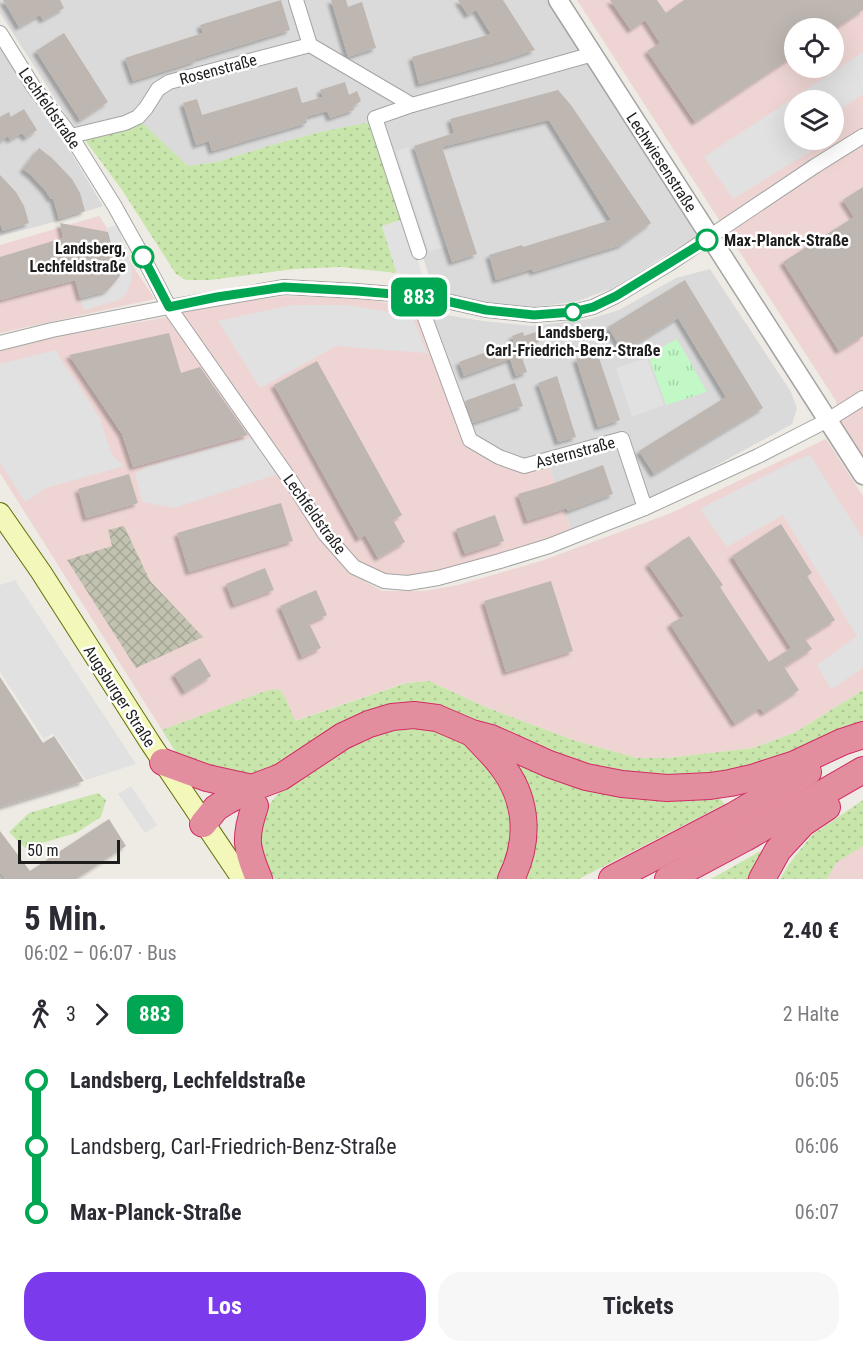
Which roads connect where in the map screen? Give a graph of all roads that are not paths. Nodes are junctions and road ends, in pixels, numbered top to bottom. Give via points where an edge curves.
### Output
1 (296, 0) edge
2 (558, 0) edge
3 (0, 33) edge
4 (310, 45) junction
5 (593, 54) junction
6 (412, 105) junction
7 (71, 136) junction
8 (863, 136) edge
9 (711, 237) junction
10 (419, 252) dead end
11 (417, 296) junction
12 (169, 307) junction
13 (0, 343) edge
14 (863, 398) edge
15 (828, 420) junction
16 (863, 475) edge
17 (645, 508) junction
18 (0, 513) edge
19 (472, 733) junction
20 (863, 735) edge
21 (863, 740) edge
22 (163, 762) junction
23 (863, 770) edge
24 (863, 780) edge
25 (254, 797) junction
26 (203, 824) junction
27 (242, 879) edge
28 (259, 879) edge
29 (511, 879) edge
30 (612, 879) edge
31 (668, 879) edge
32 (762, 879) edge

1 - 4 street
2 - 5 street, Lechwiesenstraße
3 - 7 street, Lechfeldstraße
4 - 6 street
4 - 7 street, Rosenstraße via 169,82 158,89 138,117
5 - 6 street
5 - 9 street, Lechwiesenstraße
6 - 10 street via 375,118
7 - 12 street, Lechfeldstraße
8 - 9 street
9 - 11 street via 616,296 573,312 534,315
9 - 15 street, Lechwiesenstraße
11 - 12 street via 284,287
11 - 17 street, Asternstraße via 470,440 524,466 622,439
12 - 13 street
12 - 17 street, Lechfeldstraße via 325,534 354,567 384,581 408,583 438,578 501,561
14 - 15 street, Lechfeldstraße
15 - 16 street, Lechwiesenstraße
15 - 17 street, Lechfeldstraße
18 - 22 main road, Augsburger Straße
19 - 20 highway via 586,777 667,788 752,778 795,765
19 - 25 highway via 437,718 392,717 343,736
19 - 29 highway via 501,765 519,798 524,841
21 - 30 highway via 733,816
22 - 25 highway
22 - 26 main road, Augsburger Straße
23 - 31 highway
24 - 32 highway via 856,789 803,823 778,850
25 - 26 highway via 240,815 220,823
25 - 28 highway via 247,846
26 - 27 main road, Augsburger Straße

